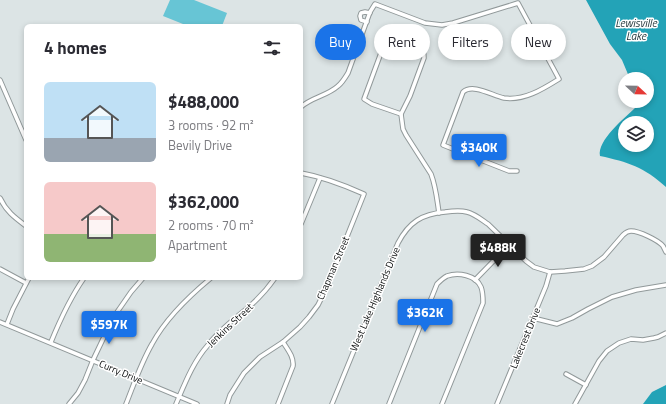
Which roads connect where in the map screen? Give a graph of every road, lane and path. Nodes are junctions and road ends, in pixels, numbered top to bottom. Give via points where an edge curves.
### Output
1 (370, 13) junction
2 (366, 22) junction
3 (0, 80) edge
4 (303, 105) edge
5 (401, 114) junction
6 (24, 135) edge
7 (518, 171) dead end
8 (303, 174) edge
9 (320, 178) junction
10 (0, 198) edge
11 (439, 213) junction
12 (303, 219) edge
13 (24, 225) edge
14 (509, 245) junction
15 (666, 252) edge
16 (0, 269) edge
17 (550, 272) junction
18 (28, 280) edge
19 (83, 280) edge
20 (141, 280) edge
21 (209, 280) edge
22 (273, 280) edge
23 (475, 280) junction
24 (26, 283) junction
25 (666, 286) edge
26 (533, 318) junction
27 (0, 322) edge
28 (7, 324) junction
29 (666, 333) edge
30 (51, 342) junction
31 (283, 342) junction
32 (93, 360) junction
33 (566, 374) dead end
34 (136, 379) junction
35 (586, 386) junction
36 (180, 397) junction
37 (69, 404) edge
38 (126, 404) edge
39 (176, 404) edge
40 (197, 404) edge
41 (227, 404) edge
42 (278, 404) edge
43 (332, 404) edge
44 (389, 404) edge
45 (442, 404) edge
46 (497, 404) edge
47 (575, 404) edge

1 - 2 street
1 - 2 street via 361,13 361,20
1 - 7 street via 375,4 425,23 442,25 453,24 518,3 559,79 529,96 519,98 505,99 474,88 466,89 443,145 509,171
2 - 4 street via 348,74 343,81 329,92
3 - 6 street
5 - 5 street via 364,99 387,39 400,39 417,45 424,52 410,96
5 - 11 street via 403,129 434,180
8 - 9 street
9 - 12 street
9 - 31 street, Chapman Street via 364,194 318,305 300,327
10 - 13 street via 7,211
11 - 14 street, West Lake Highlands Drive via 459,211 471,214 488,224
11 - 43 street, West Lake Highlands Drive via 419,219 403,234
14 - 17 street, West Lake Highlands Drive via 534,267
14 - 23 street
15 - 17 street via 656,240 631,231 623,235 604,257 592,266
16 - 24 street
17 - 26 street, Lakecrest Drive
18 - 24 street
19 - 30 street via 74,292
20 - 32 street via 114,318
21 - 34 street via 186,300 152,343
22 - 36 street, Jenkins Street via 262,295 219,332 208,345 188,375
23 - 44 street via 457,274 448,276 437,284
23 - 45 street via 481,287 483,303
24 - 28 street
25 - 26 street via 636,290 612,297 557,324
26 - 46 street, Lakecrest Drive
27 - 28 street, Curry Drive
28 - 30 street, Curry Drive
29 - 35 street via 658,338 630,339 611,348 599,361
30 - 32 street, Curry Drive
31 - 41 street, Chapman Street via 244,373
31 - 42 street via 291,355 293,366
32 - 34 street, Curry Drive
32 - 37 street via 86,380
33 - 35 street
34 - 36 street, Curry Drive
34 - 38 street
35 - 47 street
36 - 39 street, Jenkins Street
36 - 40 street, Curry Drive

